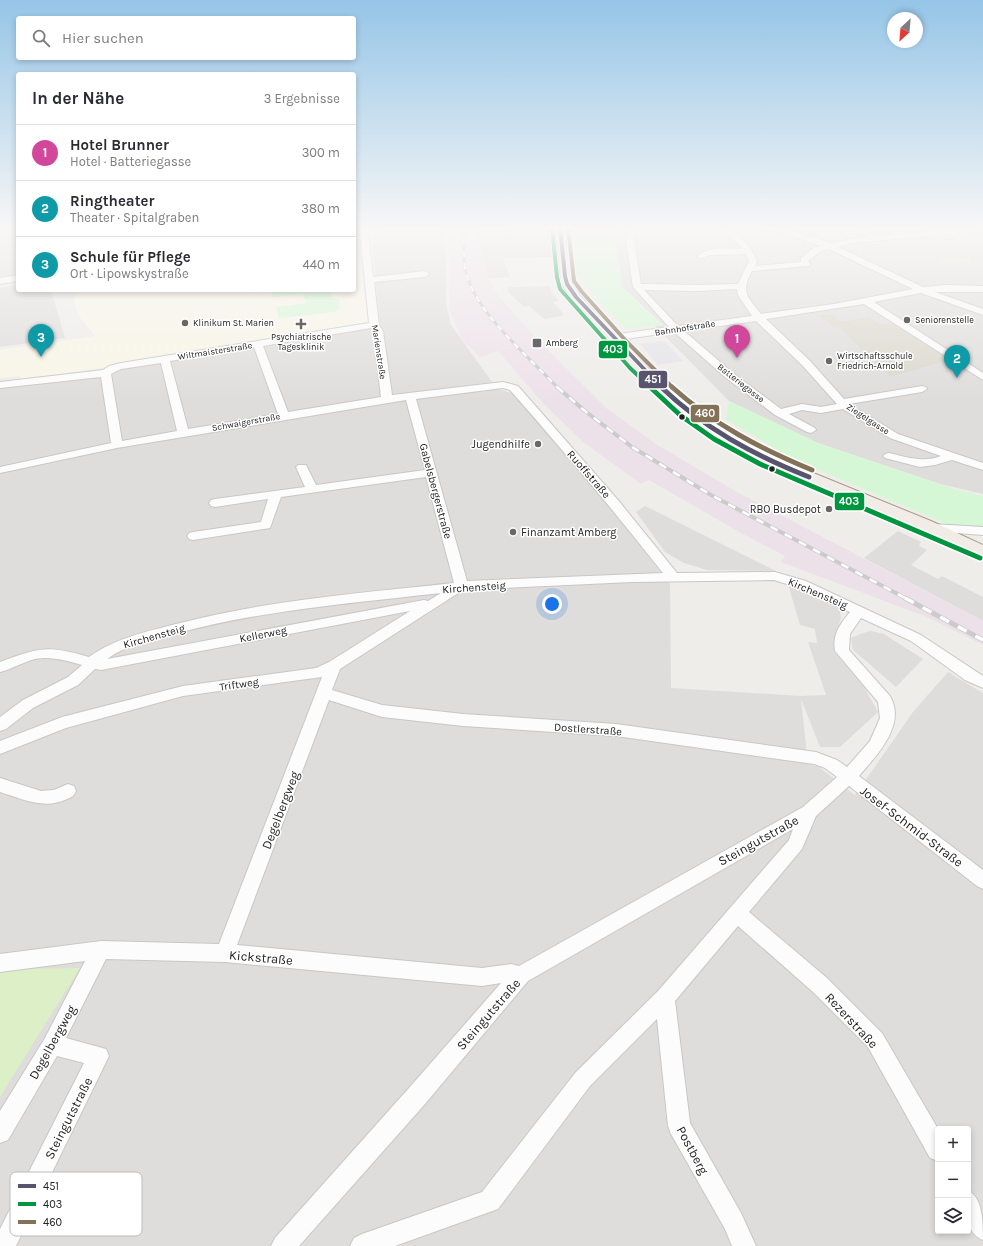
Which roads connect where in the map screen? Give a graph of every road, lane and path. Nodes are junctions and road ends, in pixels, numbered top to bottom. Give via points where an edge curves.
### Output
1 (370, 285) edge
2 (568, 285) edge
3 (912, 285) edge
4 (742, 286) joint
5 (637, 287) joint
6 (983, 289) edge
7 (922, 290) junction
8 (866, 301) junction
9 (983, 312) edge
10 (758, 318) junction
11 (374, 326) junction
12 (676, 329) junction
13 (612, 338) junction
14 (258, 344) junction
15 (165, 359) junction
16 (106, 374) junction
17 (983, 377) edge
18 (0, 385) edge
19 (495, 385) joint
20 (922, 389) dead end
21 (410, 396) junction
22 (387, 399) junction
23 (844, 404) junction
24 (779, 413) junction
25 (284, 416) junction
26 (811, 430) dead end
27 (183, 433) junction
28 (117, 445) junction
29 (889, 456) dead end
30 (951, 456) junction
31 (980, 462) edge
32 (302, 467) dead end
33 (0, 470) edge
34 (431, 473) junction
35 (312, 489) junction
36 (275, 496) junction
37 (215, 504) dead end
38 (933, 528) junction
39 (983, 531) edge
40 (193, 536) dead end
41 (983, 551) edge
42 (673, 577) junction
43 (462, 586) junction
44 (434, 602) junction
45 (859, 611) junction
46 (92, 662) junction
47 (334, 666) junction
48 (0, 667) edge
49 (983, 683) edge
50 (324, 693) junction
51 (0, 725) edge
52 (0, 748) edge
53 (848, 777) junction
54 (0, 785) edge
55 (68, 791) dead end
56 (809, 812) junction
57 (981, 877) edge
58 (738, 914) junction
59 (101, 950) junction
60 (225, 953) junction
61 (0, 963) edge
62 (521, 975) junction
63 (665, 998) junction
64 (52, 1045) junction
65 (0, 1132) edge
66 (935, 1145) edge
67 (41, 1172) edge
68 (971, 1207) edge
69 (983, 1228) edge
70 (10, 1234) edge
71 (4, 1246) edge
72 (283, 1246) edge
73 (362, 1246) edge
74 (744, 1246) edge

1 - 11 street, Marienstraße
2 - 13 main road
3 - 7 street
4 - 5 street
4 - 10 street, Ziegelgasse via 742,295
5 - 12 street, Batteriegasse
6 - 7 street, Bahnhofstraße
7 - 8 street, Bahnhofstraße
7 - 9 street
8 - 10 street, Bahnhofstraße
8 - 17 street
10 - 12 street, Bahnhofstraße
10 - 23 street, Ziegelgasse via 806,363
11 - 14 street, Wiltmaisterstraße
11 - 22 street, Marienstraße via 378,331
12 - 13 street, Bahnhofstraße
12 - 24 street, Batteriegasse
13 - 38 main road via 692,414 728,438 778,465
14 - 15 street, Wiltmaisterstraße
14 - 25 street
15 - 16 street, Wiltmaisterstraße via 121,366 108,370
15 - 27 street
16 - 18 street
16 - 28 street
19 - 21 street, Schwaigerstraße
19 - 42 street, Ruoffstraße via 514,388 614,503
20 - 23 street
21 - 22 street, Schwaigerstraße
21 - 34 street, Gabelsbergerstraße
22 - 25 street, Schwaigerstraße
23 - 24 street via 821,410 802,407
23 - 30 street, Ziegelgasse via 894,436
24 - 26 street, Batteriegasse
25 - 27 street, Schwaigerstraße
27 - 28 street, Schwaigerstraße
28 - 33 street, Schwaigerstraße
29 - 30 street via 927,464
30 - 31 street, Ziegelgasse
32 - 35 street
34 - 35 street
34 - 43 street, Gabelsbergerstraße
35 - 36 street
36 - 37 street
36 - 40 street via 266,525
38 - 39 street
38 - 41 main road
42 - 43 street, Kirchensteig
42 - 45 street, Kirchensteig via 775,576 801,584
43 - 44 street, Triftweg
43 - 46 street, Kirchensteig via 282,607 213,619 132,640
44 - 46 street, Kellerweg via 101,665
44 - 47 street, Triftweg
45 - 49 street via 916,638
45 - 53 street, Steingutstraße via 843,630 840,644 842,650 884,700 888,718 877,744
46 - 48 street via 50,653 35,654
46 - 51 street, Kirchensteig via 73,681 28,704
47 - 50 street, Degelbergweg
47 - 52 street, Triftweg via 318,673 183,691 62,723
50 - 53 street, Dostlerstraße via 382,711 463,720 616,730 816,758 831,764
50 - 60 street, Degelbergweg
53 - 56 street, Steingutstraße
53 - 57 street, Josef-Schmid-Straße
54 - 55 street via 41,798
56 - 58 street, Steingutstraße via 796,844
56 - 62 street, Steingutstraße
58 - 63 street, Steingutstraße
58 - 66 street, Rezerstraße via 820,985 875,1040
59 - 60 street, Kickstraße
59 - 61 street, Kickstraße
59 - 64 street, Degelbergweg
60 - 62 street, Kickstraße via 482,976 511,973
62 - 72 street, Steingutstraße
63 - 73 street, Steingutstraße via 583,1080 490,1201
63 - 74 street, Postberg via 678,1126 733,1221
64 - 65 street, Degelbergweg
64 - 67 street, Steingutstraße via 99,1056
68 - 69 street
70 - 71 street, Steingutstraße

